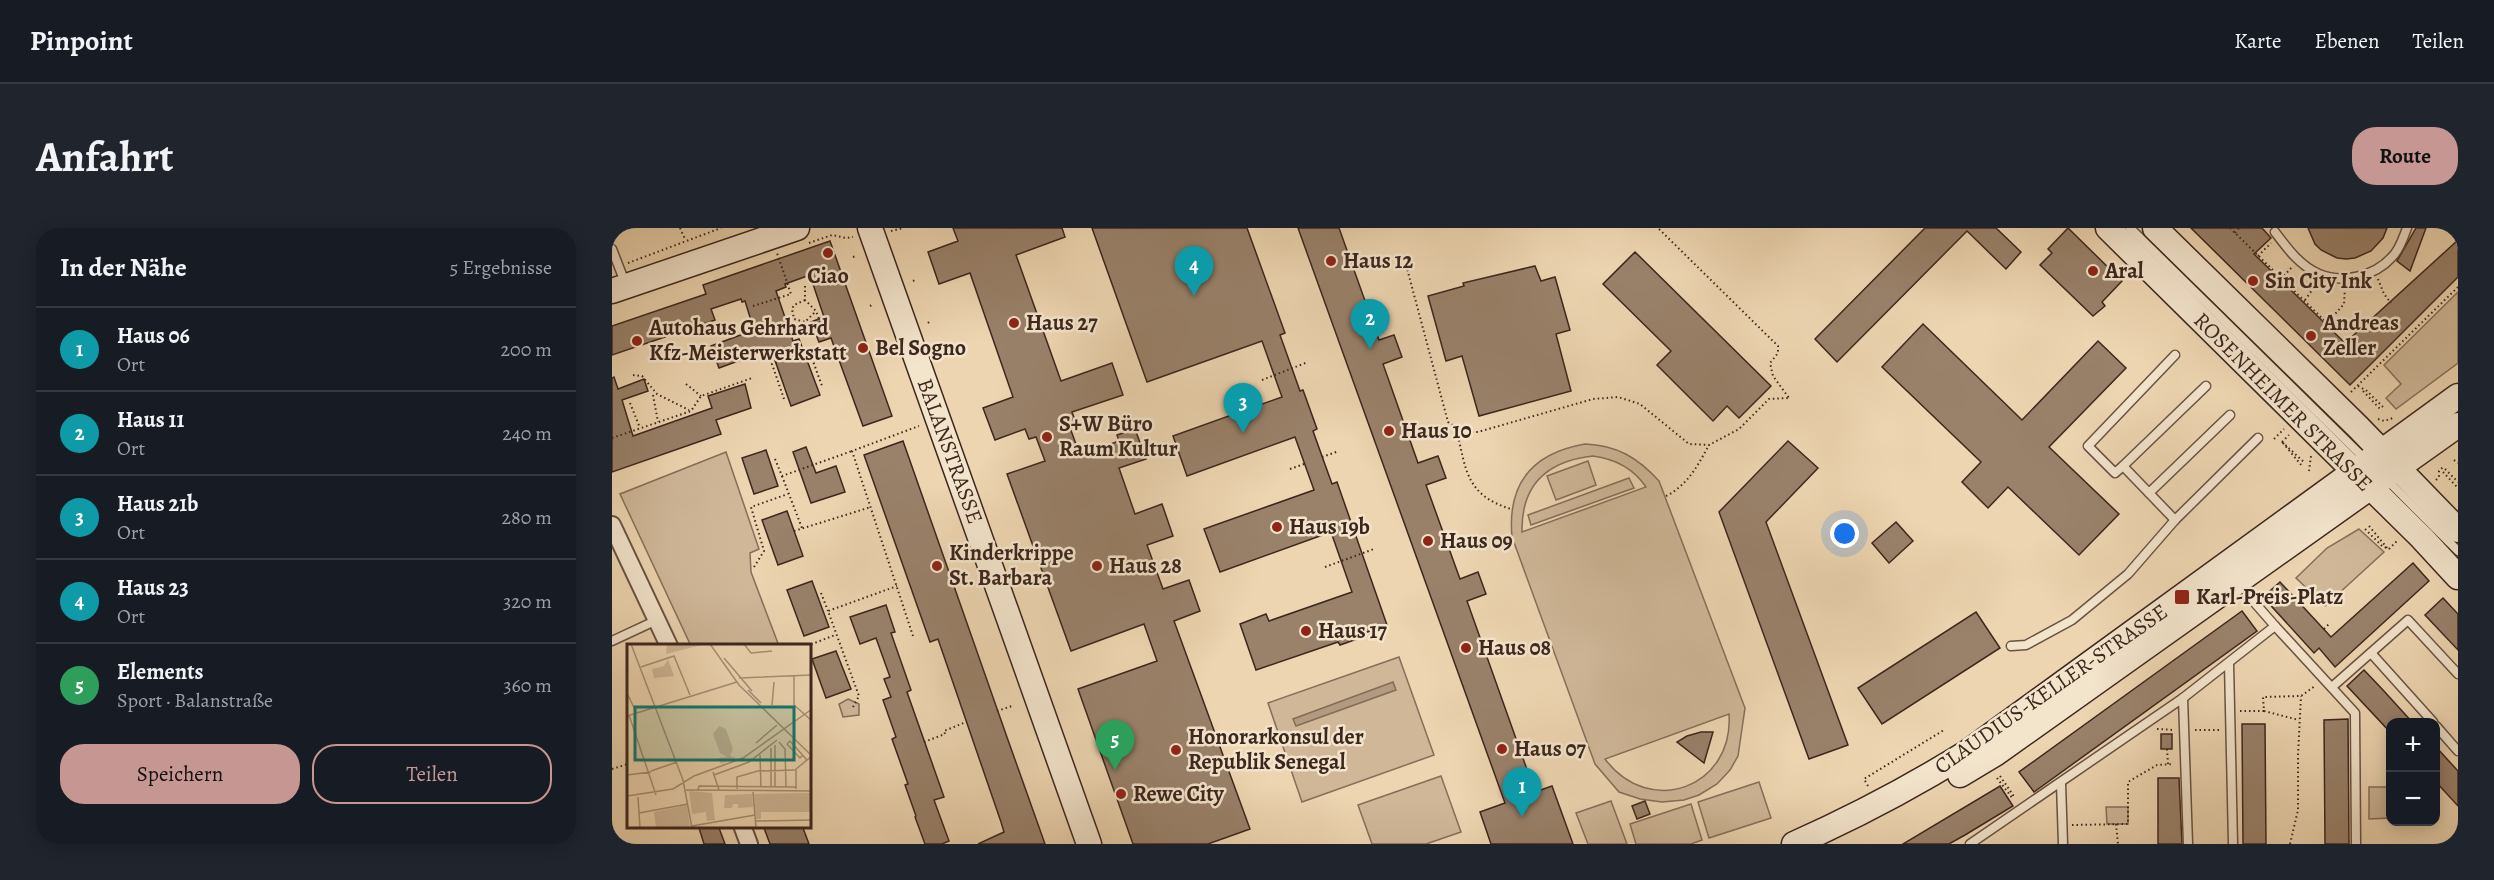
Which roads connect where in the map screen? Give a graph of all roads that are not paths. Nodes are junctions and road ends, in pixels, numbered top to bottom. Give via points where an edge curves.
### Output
1 (797, 228) edge
2 (870, 228) edge
3 (2108, 228) edge
4 (2130, 228) edge
5 (2407, 228) edge
6 (2165, 231) edge
7 (2277, 234) road end
8 (612, 249) edge
9 (619, 281) edge
10 (2175, 356) dead end
11 (2206, 386) dead end
12 (2458, 396) edge
13 (2230, 415) dead end
14 (2458, 425) edge
15 (2258, 438) dead end
16 (2123, 466) junction
17 (2376, 470) junction
18 (2149, 493) junction
19 (2175, 520) junction
20 (612, 525) edge
21 (2458, 530) edge
22 (2458, 551) edge
23 (2458, 577) edge
24 (2254, 603) dead end
25 (657, 620) junction
26 (2275, 626) junction
27 (612, 641) edge
28 (668, 644) edge
29 (2011, 646) dead end
30 (2371, 653) junction
31 (2229, 663) junction
32 (2458, 674) edge
33 (2332, 687) junction
34 (2183, 698) junction
35 (2429, 718) edge
36 (2440, 731) edge
37 (2458, 751) edge
38 (2061, 783) junction
39 (743, 829) edge
40 (748, 844) edge
41 (1089, 844) edge
42 (1794, 844) edge
43 (1835, 844) edge
44 (1970, 844) edge
45 (2063, 844) edge
46 (2188, 844) edge
47 (2233, 844) edge
48 (2356, 844) edge

1 - 9 main road
2 - 41 main road, BALANSTRASSE
3 - 17 main road, ROSENHEIMER STRASSE
4 - 17 lane, ROSENHEIMER STRASSE
5 - 7 lane via 2393,257 2376,271 2345,279 2320,274 2290,252
6 - 17 main road, ROSENHEIMER STRASSE
8 - 9 lane
10 - 16 lane via 2088,446 2115,473
11 - 16 lane
12 - 17 main road
13 - 18 lane
14 - 17 main road
15 - 19 lane
16 - 18 lane
17 - 21 main road, ROSENHEIMER STRASSE
17 - 22 lane, ROSENHEIMER STRASSE
17 - 23 main road, ROSENHEIMER STRASSE
17 - 42 main road, CLAUDIUS-KELLER-STRASSE via 1968,752 1907,790
17 - 43 main road, CLAUDIUS-KELLER-STRASSE via 1995,754 1914,804
18 - 19 lane
19 - 29 lane via 2128,574 2072,620 2026,645
20 - 25 street
24 - 26 lane
25 - 27 lane
25 - 28 street
26 - 31 lane
26 - 33 lane
30 - 32 lane via 2408,620
30 - 33 lane
30 - 35 lane
31 - 34 lane
31 - 47 lane
33 - 48 lane via 2355,713
34 - 38 lane
34 - 46 lane
36 - 37 lane
38 - 44 lane
38 - 45 lane
39 - 40 street

